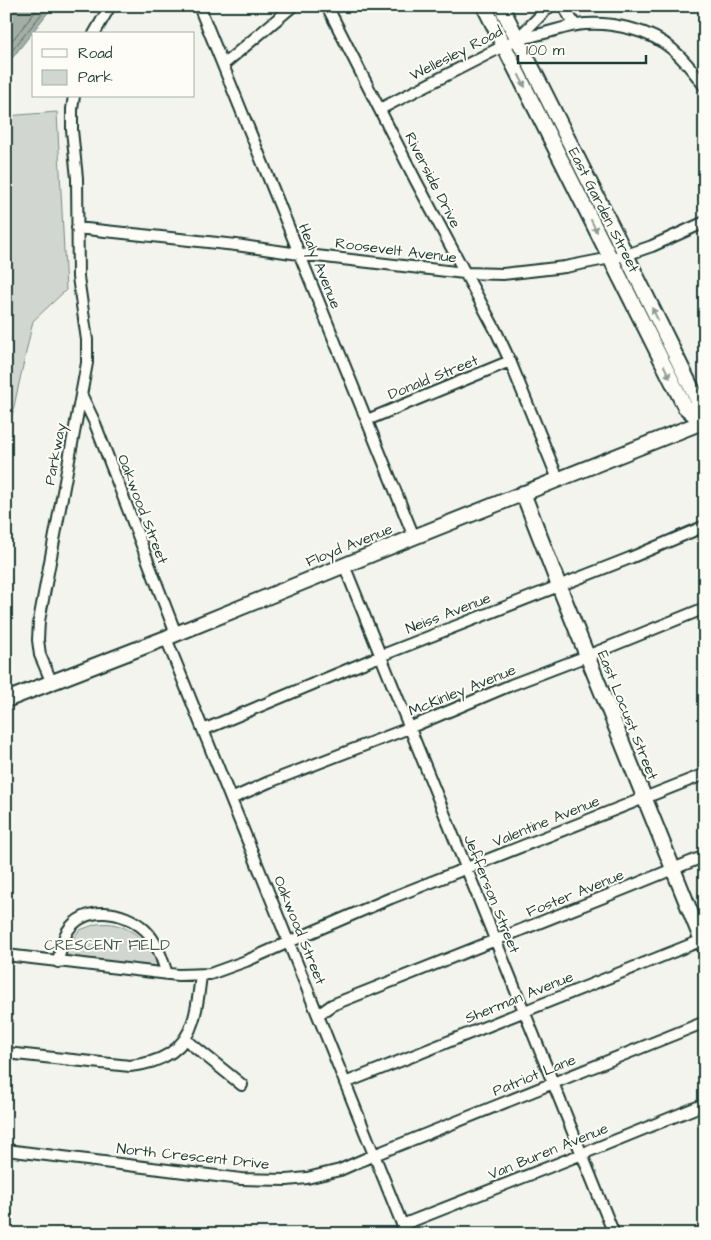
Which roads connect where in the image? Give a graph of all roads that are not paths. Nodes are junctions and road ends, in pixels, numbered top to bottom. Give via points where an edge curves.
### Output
1 (110, 6) edge
2 (199, 6) edge
3 (293, 6) edge
4 (328, 6) edge
5 (484, 6) edge
6 (501, 6) edge
7 (550, 6) edge
8 (563, 6) edge
9 (574, 25) junction
10 (95, 32) edge
11 (517, 39) junction
12 (504, 45) junction
13 (224, 64) junction
14 (705, 87) edge
15 (74, 98) edge
16 (380, 109) junction
17 (705, 222) edge
18 (77, 228) junction
19 (299, 254) junction
20 (626, 255) junction
21 (611, 259) junction
22 (464, 272) junction
23 (510, 362) junction
24 (82, 396) junction
25 (367, 420) junction
26 (704, 425) edge
27 (558, 479) junction
28 (523, 494) junction
29 (705, 526) edge
30 (414, 537) junction
31 (344, 565) junction
32 (559, 586) junction
33 (705, 608) edge
34 (171, 636) junction
35 (380, 656) junction
36 (587, 656) junction
37 (52, 683) junction
38 (6, 700) edge
39 (409, 728) junction
40 (203, 730) junction
41 (705, 774) edge
42 (231, 798) junction
43 (645, 798) junction
44 (705, 856) edge
45 (466, 869) junction
46 (673, 869) junction
47 (495, 941) junction
48 (289, 942) junction
49 (704, 942) edge
50 (6, 955) edge
51 (58, 962) junction
52 (167, 974) junction
53 (201, 974) junction
54 (524, 1012) junction
55 (318, 1014) junction
56 (705, 1022) edge
57 (185, 1039) junction
58 (6, 1053) edge
59 (345, 1083) junction
60 (553, 1083) junction
61 (242, 1085) dead end
62 (705, 1104) edge
63 (6, 1150) edge
64 (374, 1154) junction
65 (582, 1154) junction
66 (404, 1229) edge
67 (614, 1234) edge

1 - 10 street
2 - 13 street, Healy Avenue
3 - 13 street
4 - 16 street, Riverside Drive
5 - 12 street, East Garden Street
6 - 11 street, East Garden Street
7 - 11 street
8 - 9 street
9 - 11 street, Wellesley Road
9 - 14 street, Wellesley Road via 614,25 655,38 688,64
11 - 12 street, Wellesley Road
11 - 20 street, East Garden Street
12 - 16 street, Wellesley Road
12 -> 21 street, East Garden Street
13 - 19 street, Healy Avenue
15 - 18 street, Parkway via 72,130 77,178
16 - 22 street, Riverside Drive
17 - 20 street, Roosevelt Avenue
18 - 19 street, Roosevelt Avenue
18 - 24 street, Parkway via 78,277 88,363
19 - 22 street, Roosevelt Avenue
19 - 25 street, Healy Avenue
20 - 21 street, Roosevelt Avenue
26 -> 20 street, East Garden Street via 698,401
21 - 22 street, Roosevelt Avenue via 538,271 503,274
21 -> 26 street, East Garden Street via 685,407
22 - 23 street, Riverside Drive
23 - 25 street, Donald Street
23 - 27 street, Riverside Drive
24 - 34 street, Oakwood Street via 94,421
24 - 37 street, Parkway via 39,621 40,655
25 - 30 street, Healy Avenue
26 - 27 street, Floyd Avenue
27 - 28 street, Floyd Avenue
28 - 30 street, Floyd Avenue
28 - 32 street, East Locust Street
29 - 32 street, Neiss Avenue
30 - 31 street, Floyd Avenue
31 - 34 street, Floyd Avenue
31 - 35 street, Jefferson Street
32 - 35 street, Neiss Avenue
32 - 36 street, East Locust Street
33 - 36 street, McKinley Avenue
34 - 37 street, Floyd Avenue
34 - 40 street, Oakwood Street
35 - 39 street, Jefferson Street
35 - 40 street, Neiss Avenue
36 - 39 street, McKinley Avenue
36 - 43 street, East Locust Street
37 - 38 street, Floyd Avenue
39 - 42 street, McKinley Avenue
39 - 45 street, Jefferson Street
40 - 42 street, Oakwood Street
41 - 43 street, Valentine Avenue
42 - 48 street, Oakwood Street
43 - 45 street, Valentine Avenue
43 - 46 street, East Locust Street
44 - 46 street, Foster Avenue
45 - 47 street, Jefferson Street
45 - 48 street, Valentine Avenue
46 - 47 street, Foster Avenue
46 - 49 street, East Locust Street
47 - 54 street, Jefferson Street
47 - 55 street, Foster Avenue via 332,1005
48 - 53 street, Valentine Avenue via 246,962
48 - 55 street, Oakwood Street
49 - 54 street, Sherman Avenue
50 - 51 street, Valentine Avenue
51 - 52 street, Valentine Avenue
51 - 52 street via 67,932 76,922 86,915 119,914 133,920 150,936
52 - 53 street, Valentine Avenue
53 - 57 street via 194,1021
54 - 59 street, Sherman Avenue
54 - 60 street, Jefferson Street
55 - 59 street, Oakwood Street
56 - 60 street, Patriot Lane
57 - 58 street via 163,1058 130,1066
57 - 61 street
59 - 64 street, Oakwood Street
60 - 64 street, Patriot Lane
60 - 65 street, Jefferson Street
62 - 65 street, Van Buren Avenue
63 - 64 street, North Crescent Drive via 241,1179 288,1180 340,1170
64 - 66 street, Oakwood Street
65 - 66 street, Van Buren Avenue
65 - 67 street, Jefferson Street

